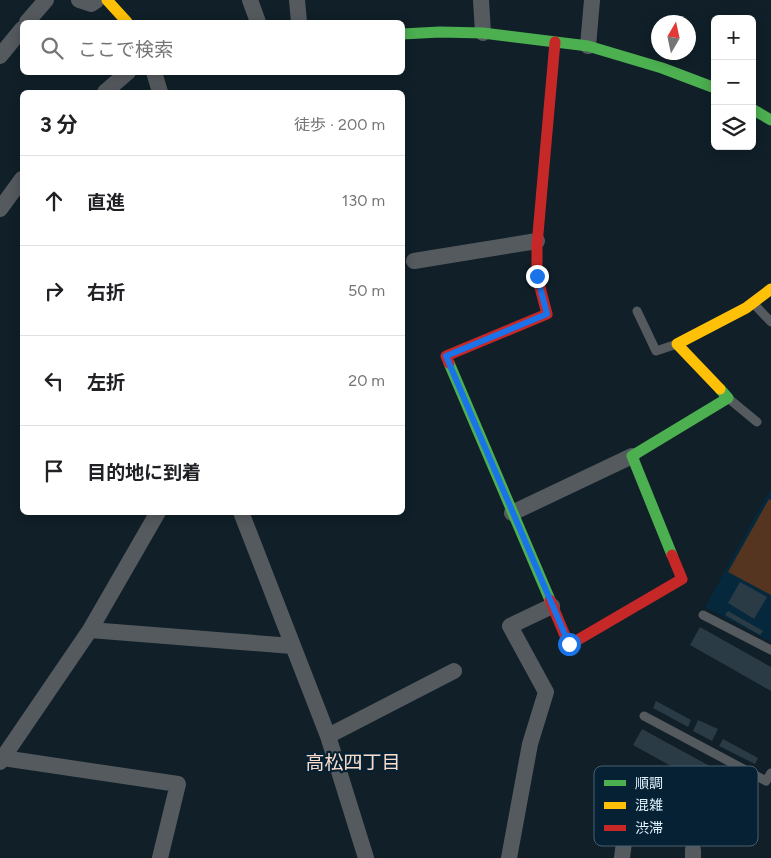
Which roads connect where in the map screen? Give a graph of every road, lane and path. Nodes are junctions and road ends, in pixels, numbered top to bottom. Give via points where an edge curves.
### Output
1 (46, 0) edge
2 (79, 0) edge
3 (97, 0) edge
4 (108, 0) edge
5 (250, 0) edge
6 (297, 0) edge
7 (481, 0) edge
8 (592, 0) edge
9 (29, 20) edge
10 (126, 20) edge
11 (257, 20) edge
12 (299, 20) edge
13 (20, 31) edge
14 (484, 33) junction
15 (405, 34) edge
16 (555, 42) junction
17 (588, 46) junction
18 (0, 56) edge
19 (125, 75) edge
20 (155, 75) edge
21 (711, 86) edge
22 (107, 90) edge
23 (159, 90) edge
24 (756, 111) edge
25 (771, 120) edge
26 (20, 182) edge
27 (0, 209) edge
28 (537, 241) junction
29 (414, 261) dead end
30 (771, 289) edge
31 (753, 303) junction
32 (637, 311) dead end
33 (771, 322) edge
34 (677, 344) junction
35 (728, 398) junction
36 (757, 422) dead end
37 (632, 456) junction
38 (512, 514) junction
39 (156, 515) edge
40 (242, 515) edge
41 (552, 606) junction
42 (702, 615) dead end
43 (90, 630) junction
44 (292, 646) junction
45 (771, 650) edge
46 (454, 670) dead end
47 (644, 716) dead end
48 (328, 736) junction
49 (1, 760) edge
50 (738, 766) edge
51 (771, 772) edge
52 (758, 777) edge
53 (160, 858) edge
54 (366, 858) edge
55 (509, 858) edge

1 - 9 street
2 - 3 street via 91,4
4 - 10 street
5 - 11 street
6 - 12 street
7 - 14 street
8 - 17 street
13 - 18 street
14 - 15 street
14 - 16 street
16 - 17 street
16 - 28 street
17 - 21 street
19 - 22 street
20 - 23 street
24 - 25 street
26 - 27 street
28 - 29 street
28 - 38 street via 537,276 547,314 446,356
30 - 31 street
31 - 33 lane
31 - 34 street
32 - 34 lane via 656,351
34 - 35 street
35 - 36 lane
35 - 37 street
37 - 38 street
37 - 41 street via 682,579 569,644
38 - 41 street
39 - 43 street
40 - 44 street
41 - 55 street via 510,626 546,692 530,744
42 - 45 lane
43 - 44 street
43 - 49 street
44 - 48 street
46 - 48 street
47 - 50 lane
48 - 54 street
49 - 53 street via 178,784
51 - 52 lane via 766,781

